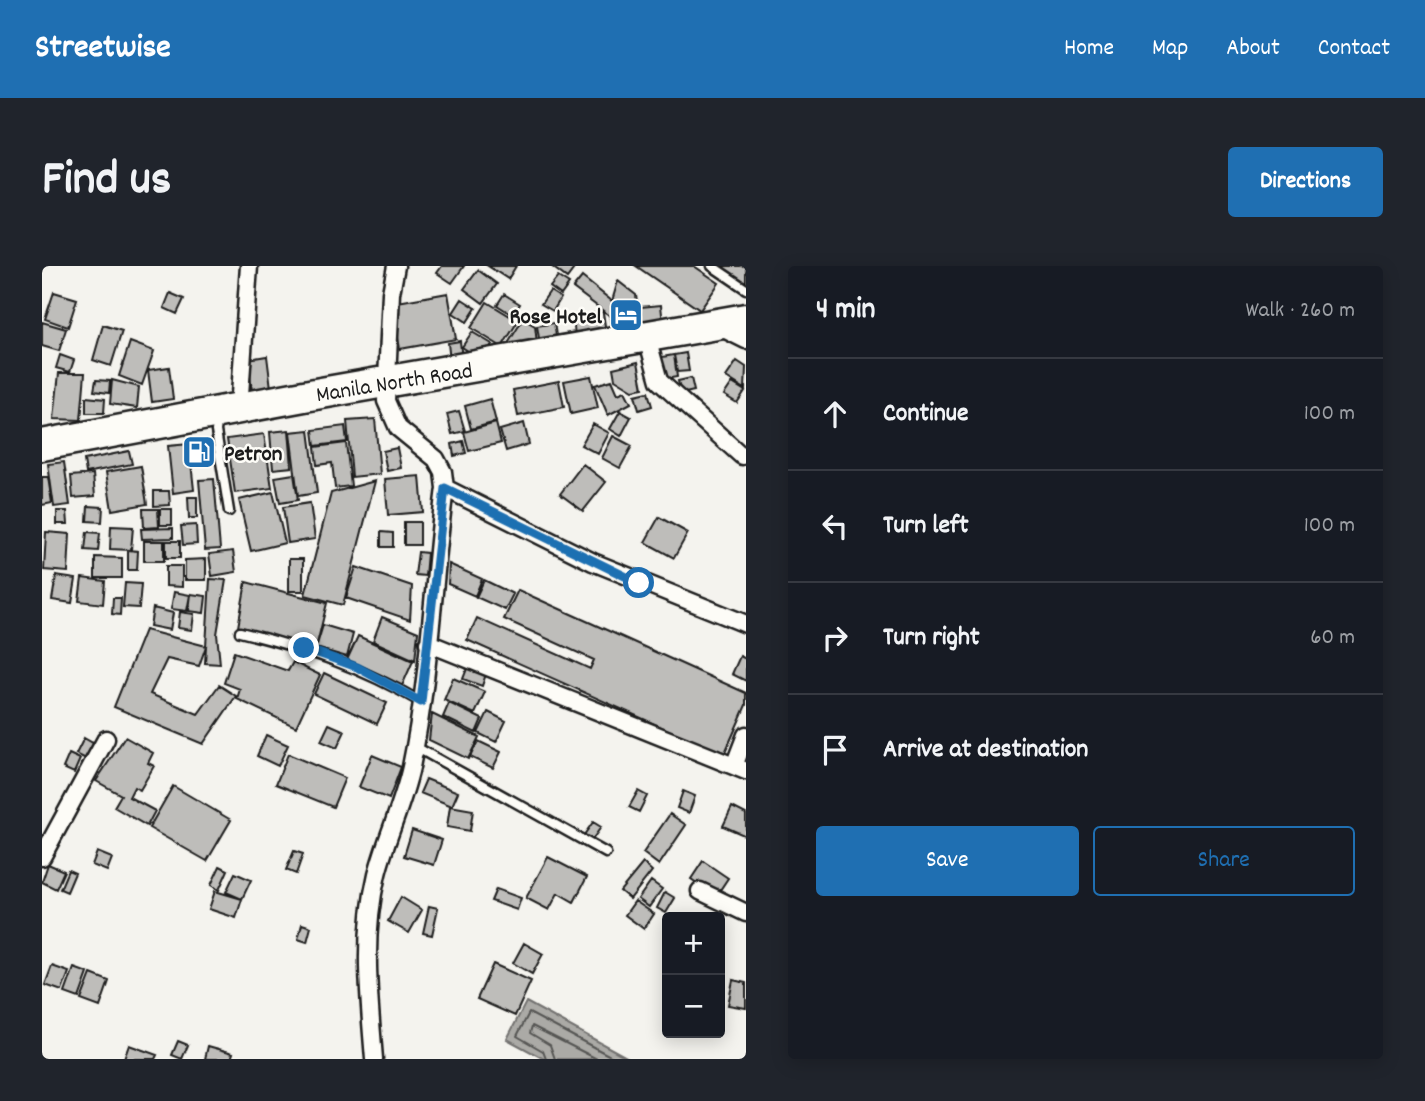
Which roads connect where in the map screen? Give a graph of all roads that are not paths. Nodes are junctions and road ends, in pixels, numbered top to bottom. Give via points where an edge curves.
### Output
1 (248, 266) edge
2 (396, 266) edge
3 (712, 266) edge
4 (746, 289) edge
5 (746, 319) edge
6 (715, 324) junction
7 (647, 338) junction
8 (746, 340) edge
9 (388, 383) junction
10 (229, 411) junction
11 (42, 446) edge
12 (742, 456) dead end
13 (445, 488) junction
14 (229, 511) dead end
15 (746, 624) edge
16 (240, 632) dead end
17 (428, 643) junction
18 (421, 702) junction
19 (746, 735) edge
20 (106, 739) dead end
21 (414, 746) junction
22 (740, 769) edge
23 (606, 853) dead end
24 (42, 857) edge
25 (700, 891) dead end
26 (746, 913) edge
27 (374, 1059) edge

1 - 10 street
2 - 9 street
3 - 4 lane
5 - 6 highway, Manila North Road
6 - 7 highway, Manila North Road
6 - 8 street
7 - 9 highway, Manila North Road
7 - 12 street via 659,381
9 - 10 highway, Manila North Road
9 - 13 street via 386,401 398,428 436,459
10 - 11 highway, Manila North Road
10 - 14 lane via 216,431
13 - 15 street via 616,573
13 - 17 street
16 - 18 lane via 357,667
17 - 18 street
17 - 22 street
18 - 21 street
19 - 22 street
20 - 24 street
21 - 23 lane
21 - 27 street via 377,875 368,929
25 - 26 street

